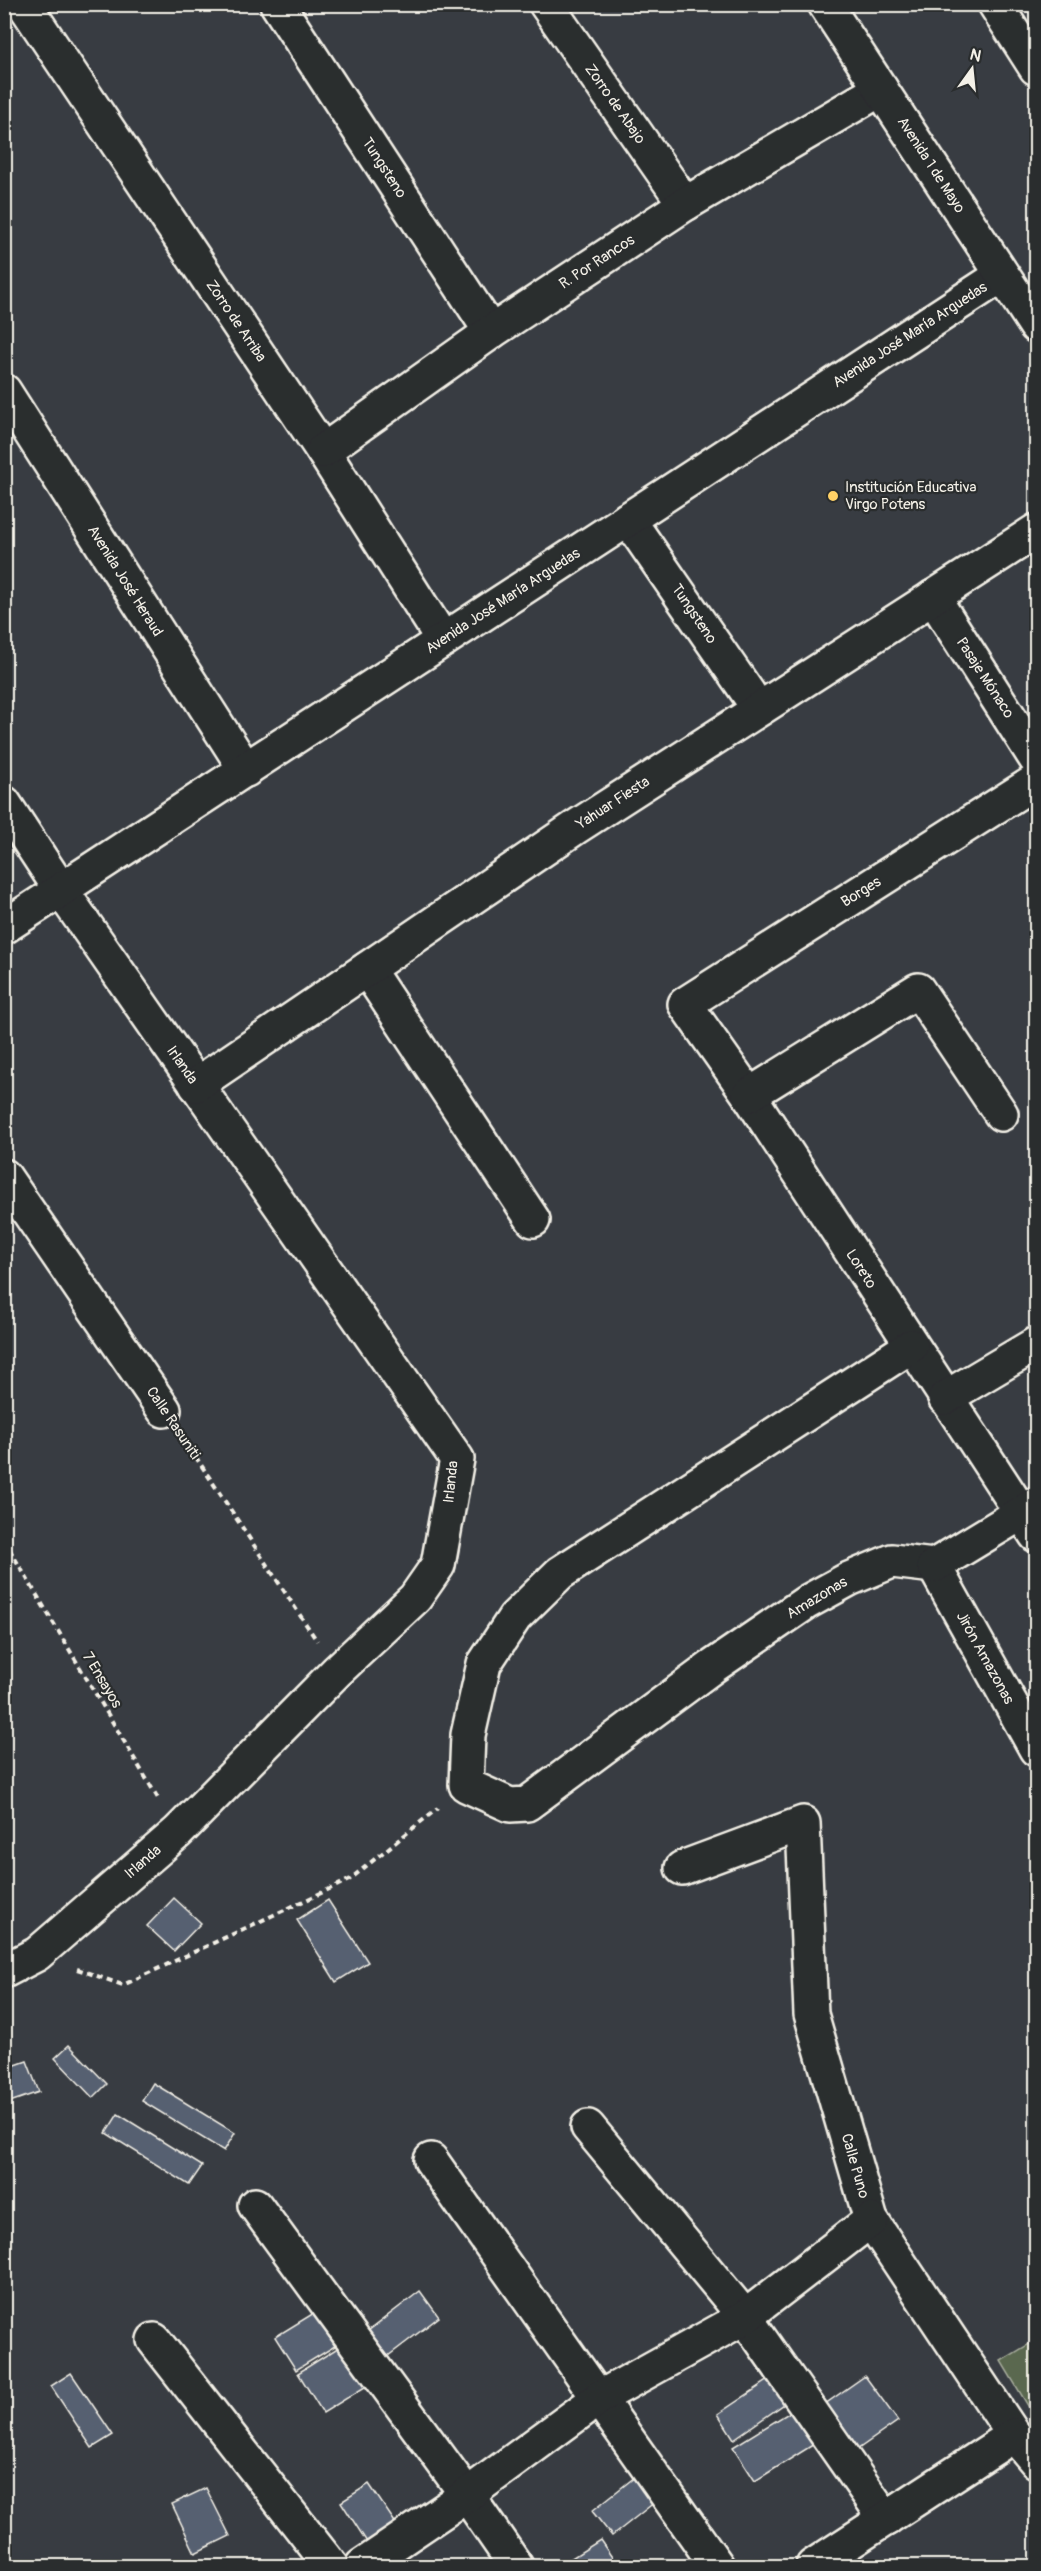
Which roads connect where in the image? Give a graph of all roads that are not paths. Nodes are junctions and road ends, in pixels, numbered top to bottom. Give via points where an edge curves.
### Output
1 (24, 4) edge
2 (277, 4) edge
3 (546, 4) edge
4 (825, 4) edge
5 (996, 4) edge
6 (1036, 68) edge
7 (881, 89) junction
8 (685, 204) junction
9 (1002, 274) junction
10 (1036, 326) edge
11 (491, 332) junction
12 (4, 391) edge
13 (324, 450) junction
14 (628, 519) junction
15 (1036, 531) edge
16 (933, 597) junction
17 (443, 640) junction
18 (759, 709) junction
19 (1036, 759) edge
20 (246, 770) junction
21 (1036, 781) edge
22 (4, 803) edge
23 (61, 890) junction
24 (4, 927) edge
25 (367, 969) junction
26 (685, 1004) joint
27 (196, 1085) junction
28 (749, 1095) junction
29 (1001, 1114) dead end
30 (4, 1176) edge
31 (533, 1220) dead end
32 (1036, 1344) edge
33 (911, 1346) junction
34 (945, 1398) junction
35 (164, 1410) road end
36 (1031, 1517) edge
37 (934, 1566) junction
38 (1036, 1749) edge
39 (682, 1868) dead end
40 (4, 1971) edge
41 (588, 2127) dead end
42 (431, 2160) dead end
43 (255, 2205) dead end
44 (871, 2220) junction
45 (745, 2317) junction
46 (154, 2340) dead end
47 (599, 2398) junction
48 (1014, 2435) junction
49 (1036, 2461) edge
50 (467, 2495) junction
51 (886, 2519) junction
52 (511, 2565) edge
53 (331, 2566) edge
54 (362, 2566) edge
55 (717, 2566) edge
56 (813, 2566) edge

1 - 13 main road, Zorro de Arriba
2 - 11 main road, Tungsteno
3 - 8 main road, Zorro de Abajo
4 - 7 main road, Avenida 1 de Mayo
5 - 6 main road
7 - 8 main road, R. Por Rancos
7 - 9 main road, Avenida 1 de Mayo
8 - 11 main road, R. Por Rancos
9 - 10 main road, Avenida 1 de Mayo
9 - 14 main road, Avenida José María Arguedas
11 - 13 main road, R. Por Rancos
12 - 20 main road, Avenida José Heraud
13 - 17 main road, Zorro de Arriba
14 - 17 main road, Avenida José María Arguedas
14 - 18 main road, Tungsteno
15 - 16 main road, Yahuar Fiesta
16 - 18 main road, Yahuar Fiesta
16 - 19 main road, Pasaje Mónaco
17 - 20 main road, Avenida José María Arguedas
18 - 25 main road, Yahuar Fiesta
20 - 23 main road, Avenida José María Arguedas
21 - 26 main road, Borges
22 - 23 main road, Irlanda
23 - 24 main road, Avenida José María Arguedas
23 - 27 main road, Irlanda
25 - 27 main road, Yahuar Fiesta
25 - 31 main road
26 - 28 main road, Loreto
27 - 40 main road, Irlanda via 457,1459 438,1565 415,1598 178,1832 37,1954
28 - 29 main road via 918,990
28 - 33 main road, Loreto
30 - 35 main road, Calle Rasuniti
32 - 34 main road
33 - 34 main road, Loreto
33 - 37 main road, Amazonas via 560,1573 515,1617 484,1664 468,1735 466,1785 510,1805 527,1804 807,1602 892,1561
34 - 36 main road, Loreto
36 - 37 main road
37 - 38 main road, Jirón Amazonas
39 - 44 main road, Calle Puno via 803,1823 811,2014
41 - 45 main road
42 - 47 main road
43 - 50 main road
44 - 45 main road
44 - 48 main road, Calle Puno
45 - 47 main road
45 - 51 main road
46 - 53 main road
47 - 50 main road
47 - 55 main road
48 - 49 main road, Calle Puno
48 - 51 main road
50 - 52 main road
50 - 54 main road
51 - 56 main road

